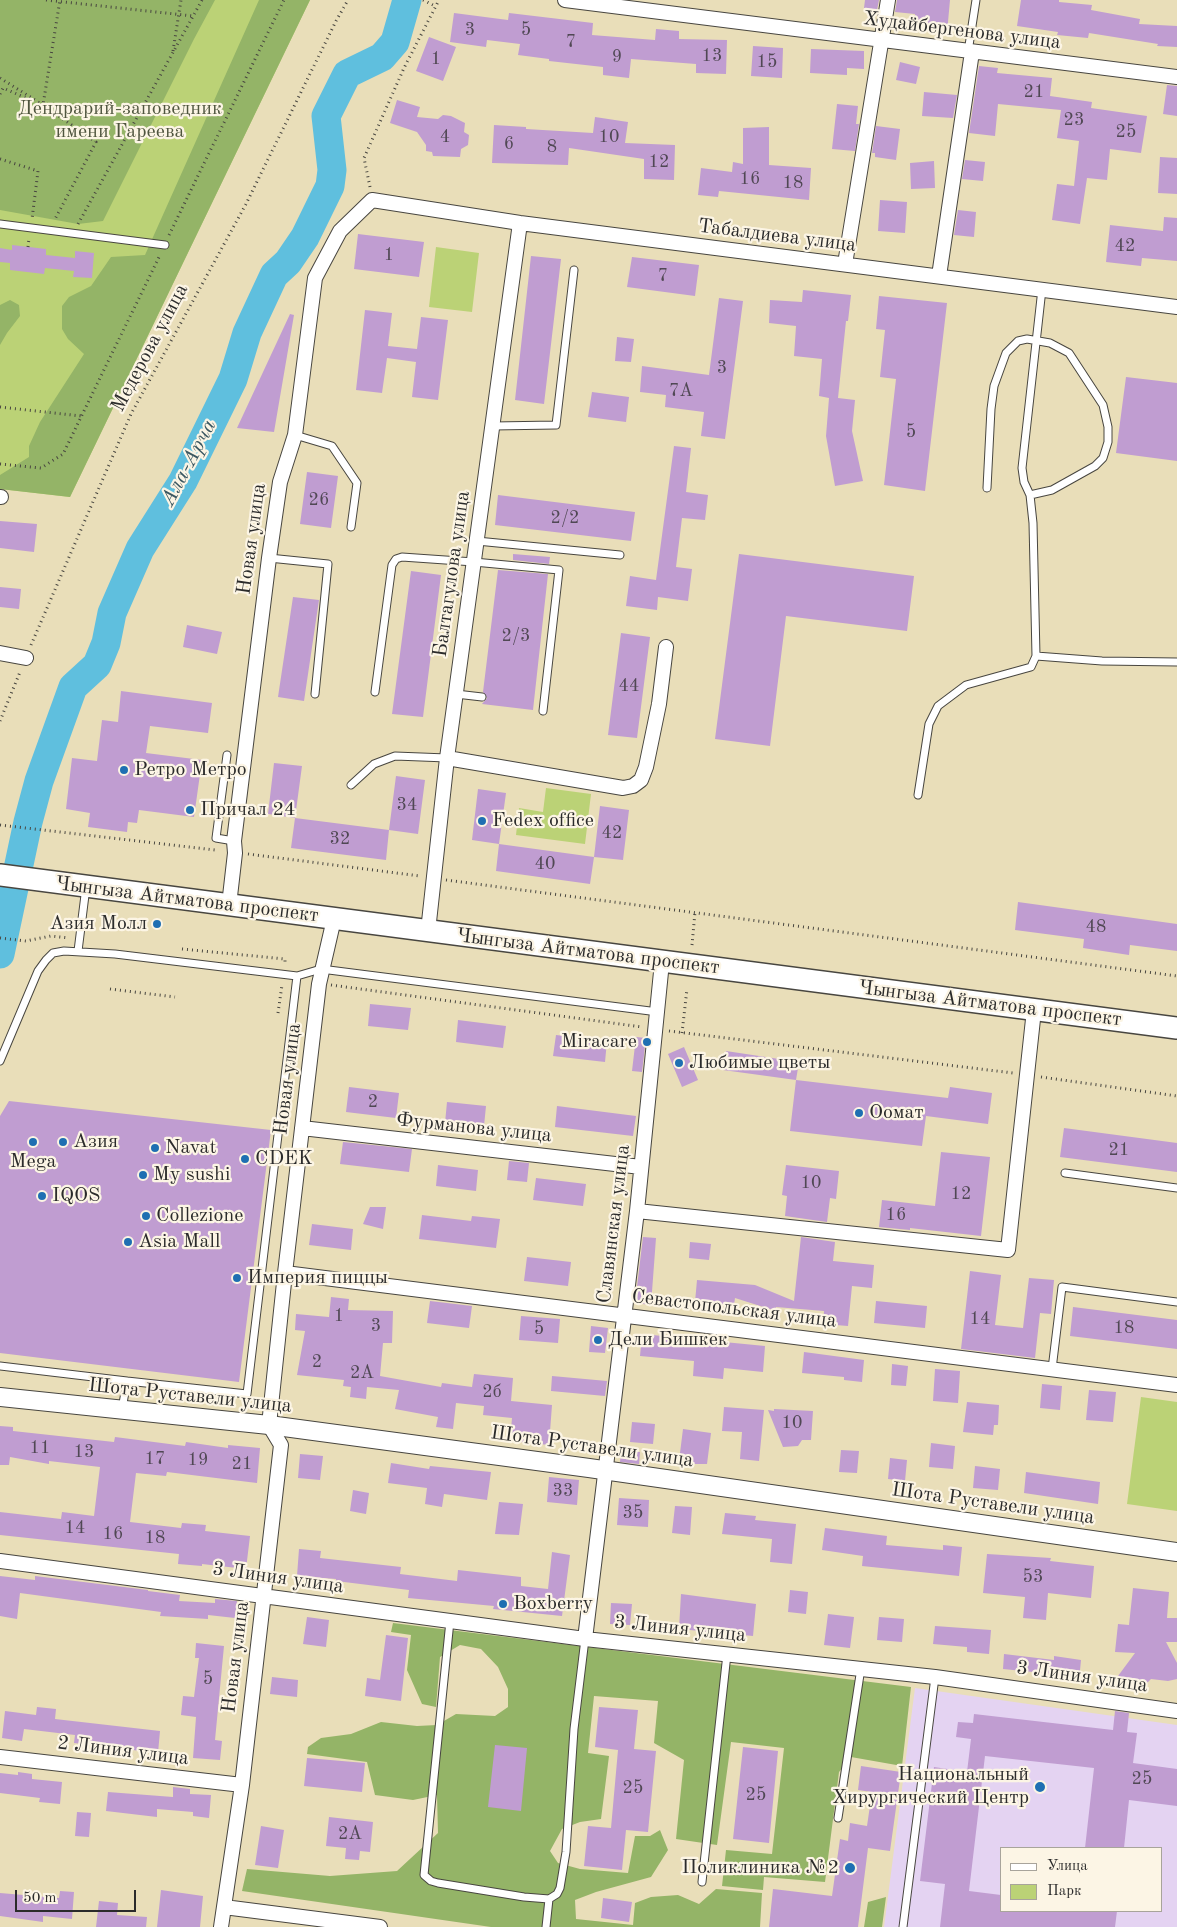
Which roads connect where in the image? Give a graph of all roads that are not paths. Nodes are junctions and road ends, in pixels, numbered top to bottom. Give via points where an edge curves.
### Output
1 (565, 0) edge
2 (888, 0) edge
3 (976, 0) edge
4 (881, 41) junction
5 (970, 52) junction
6 (1177, 77) edge
7 (372, 200) joint
8 (520, 223) junction
9 (0, 224) edge
10 (165, 244) dead end
11 (846, 264) junction
12 (574, 270) dead end
13 (939, 276) junction
14 (1042, 290) junction
15 (1177, 307) edge
16 (1036, 341) junction
17 (492, 426) junction
18 (295, 435) junction
19 (987, 488) dead end
20 (1030, 495) junction
21 (351, 527) dead end
22 (477, 540) junction
23 (620, 555) dead end
24 (269, 558) junction
25 (474, 562) junction
26 (666, 647) dead end
27 (0, 654) edge
28 (1036, 656) junction
29 (26, 658) road end
30 (1177, 662) edge
31 (375, 692) dead end
32 (315, 694) dead end
33 (456, 694) junction
34 (482, 697) dead end
35 (543, 711) dead end
36 (227, 756) dead end
37 (447, 758) junction
38 (350, 786) dead end
39 (918, 795) dead end
40 (234, 847) junction
41 (0, 875) edge
42 (86, 887) junction
43 (229, 905) junction
44 (334, 919) junction
45 (428, 931) junction
46 (78, 951) junction
47 (662, 962) junction
48 (321, 969) junction
49 (297, 976) junction
50 (1034, 1010) junction
51 (658, 1012) junction
52 (1177, 1028) edge
53 (0, 1061) edge
54 (302, 1128) junction
55 (641, 1167) junction
56 (1065, 1173) dead end
57 (1177, 1188) edge
58 (637, 1210) junction
59 (285, 1273) junction
60 (1177, 1302) edge
61 (624, 1316) junction
62 (0, 1366) edge
63 (1052, 1369) junction
64 (127, 1381) junction
65 (1177, 1385) edge
66 (0, 1397) edge
67 (122, 1410) junction
68 (269, 1425) junction
69 (606, 1470) junction
70 (1177, 1552) edge
71 (0, 1561) edge
72 (264, 1596) junction
73 (450, 1621) junction
74 (585, 1639) junction
75 (727, 1653) junction
76 (861, 1668) junction
77 (936, 1677) junction
78 (1177, 1711) edge
79 (0, 1757) edge
80 (242, 1785) junction
81 (838, 1818) dead end
82 (702, 1882) dead end
83 (549, 1899) junction
84 (224, 1907) junction
85 (221, 1927) edge
86 (380, 1927) edge
87 (546, 1927) edge
88 (903, 1927) edge

1 - 4 street, Худайбергенова улица
2 - 4 street
3 - 5 lane
4 - 5 street, Худайбергенова улица
4 - 11 street
5 - 6 street, Худайбергенова улица
5 - 13 street
7 - 8 street, Табалдиева улица
7 - 18 street, Новая улица via 340,232 315,278
8 - 11 street, Табалдиева улица
8 - 17 street, Балтагулова улица
9 - 10 lane
11 - 13 street, Табалдиева улица
12 - 17 lane via 556,425
13 - 14 street, Табалдиева улица
14 - 15 street, Табалдиева улица
14 - 16 lane
16 - 19 lane via 1018,341 1008,348 994,386
16 - 20 lane via 1022,468
16 - 20 lane via 1055,345 1069,353 1103,405 1108,442 1103,458 1096,466 1052,490
17 - 22 street, Балтагулова улица
18 - 21 lane via 332,446 357,483
18 - 24 street, Новая улица via 280,482
20 - 28 lane via 1035,556
22 - 23 lane
22 - 25 street, Балтагулова улица
24 - 32 lane via 328,564
24 - 40 street, Новая улица
25 - 31 lane via 396,559 392,565
25 - 33 street, Балтагулова улица
25 - 35 lane via 559,570
26 - 37 street via 646,767 641,780 633,786 623,788
27 - 29 street
28 - 30 lane
28 - 39 lane via 1031,667 966,685 938,706 929,724
33 - 34 lane
33 - 37 street, Балтагулова улица
36 - 40 lane via 216,838
37 - 38 lane via 395,756 374,764
37 - 45 street, Балтагулова улица
40 - 43 street, Новая улица
41 - 42 main road, Чынгыза Айтматова проспект
42 - 43 main road, Чынгыза Айтматова проспект
42 - 46 lane
43 - 44 main road, Чынгыза Айтматова проспект
44 - 45 main road, Чынгыза Айтматова проспект
44 - 48 street, Новая улица
45 - 47 main road, Чынгыза Айтматова проспект
46 - 49 lane
46 - 53 lane via 53,953 46,960 29,991
47 - 50 main road, Чынгыза Айтматова проспект
47 - 51 street, Славянская улица
48 - 49 lane
48 - 51 lane
48 - 54 street, Новая улица
49 - 64 lane via 247,1394
50 - 52 main road, Чынгыза Айтматова проспект
50 - 58 street via 1008,1250
51 - 55 street, Славянская улица
54 - 55 street, Фурманова улица
54 - 59 street, Новая улица
55 - 58 street, Славянская улица
56 - 57 lane
58 - 61 street, Славянская улица
59 - 61 street, Севастопольская улица
59 - 68 street, Новая улица
60 - 63 lane via 1062,1287
61 - 63 street, Севастопольская улица
61 - 69 street, Славянская улица
62 - 64 lane
63 - 65 street, Севастопольская улица
64 - 67 lane
66 - 67 street, Шота Руставели улица
67 - 68 street, Шота Руставели улица
68 - 69 street, Шота Руставели улица
68 - 72 street, Новая улица via 281,1446
69 - 70 street, Шота Руставели улица
69 - 74 street, Славянская улица
71 - 72 street, 3 Линия улица
72 - 73 street, 3 Линия улица
72 - 80 street, Новая улица
73 - 74 street, 3 Линия улица
73 - 83 lane via 424,1875 438,1883
74 - 75 street, 3 Линия улица
74 - 83 lane via 574,1729 566,1852 560,1888
75 - 76 street, 3 Линия улица
75 - 82 lane
76 - 77 street, 3 Линия улица
76 - 81 lane
77 - 78 street, 3 Линия улица
77 - 88 lane
79 - 80 street, 2 Линия улица
80 - 84 street, Новая улица
83 - 87 lane
84 - 85 street, Новая улица
84 - 86 street

